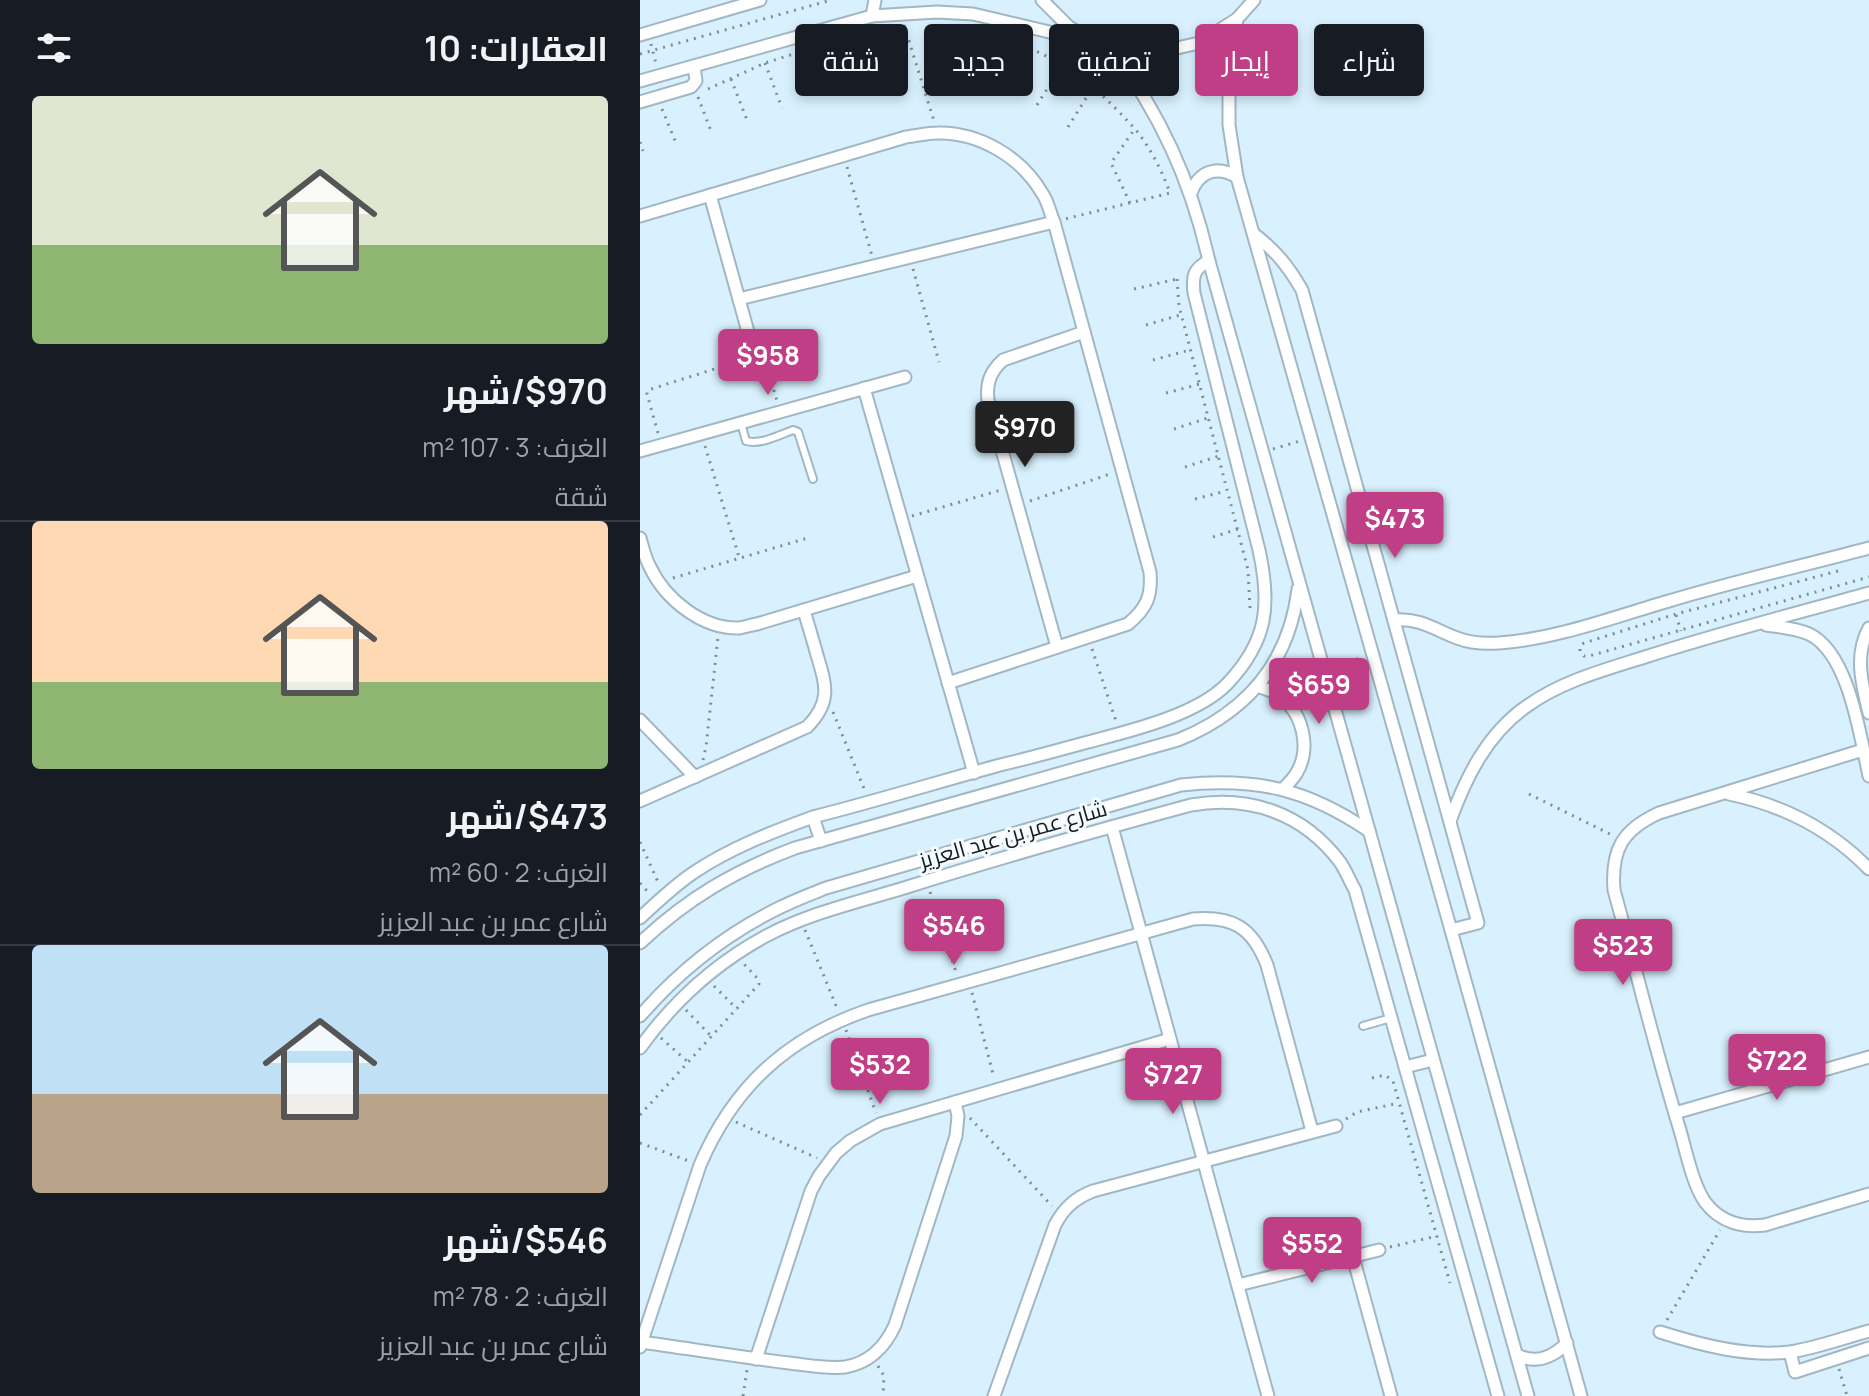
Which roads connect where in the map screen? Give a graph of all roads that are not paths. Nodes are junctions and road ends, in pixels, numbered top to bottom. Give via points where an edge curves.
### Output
1 (760, 0) edge
2 (875, 0) edge
3 (1042, 0) edge
4 (1254, 0) edge
5 (872, 16) junction
6 (1237, 19) junction
7 (1066, 24) edge
8 (1049, 32) edge
9 (644, 34) edge
10 (1179, 48) edge
11 (694, 66) junction
12 (640, 81) edge
13 (1144, 96) edge
14 (640, 102) edge
15 (1237, 177) junction
16 (1191, 193) junction
17 (710, 195) junction
18 (640, 216) edge
19 (1054, 222) junction
20 (1254, 234) junction
21 (1209, 261) junction
22 (739, 299) junction
23 (1084, 332) junction
24 (750, 339) dead end
25 (905, 377) dead end
26 (864, 388) junction
27 (741, 423) junction
28 (640, 451) edge
29 (813, 479) dead end
30 (640, 538) edge
31 (1869, 548) edge
32 (917, 576) junction
33 (1299, 580) junction
34 (1869, 593) edge
35 (804, 610) junction
36 (1394, 620) junction
37 (1757, 624) junction
38 (1869, 628) edge
39 (1057, 647) junction
40 (948, 683) junction
41 (1258, 686) junction
42 (1869, 713) edge
43 (640, 720) edge
44 (1115, 734) junction
45 (1863, 750) junction
46 (1117, 757) junction
47 (974, 773) junction
48 (1869, 776) edge
49 (695, 777) junction
50 (1283, 789) junction
51 (1724, 793) junction
52 (640, 801) edge
53 (813, 817) junction
54 (1450, 822) junction
55 (1112, 827) junction
56 (1369, 831) junction
57 (821, 841) junction
58 (982, 843) junction
59 (988, 863) junction
60 (1869, 869) edge
61 (665, 896) junction
62 (677, 912) junction
63 (640, 918) edge
64 (1451, 930) junction
65 (1141, 935) junction
66 (640, 943) edge
67 (640, 1016) edge
68 (1391, 1018) junction
69 (1363, 1026) dead end
70 (1170, 1039) junction
71 (640, 1048) edge
72 (1869, 1057) edge
73 (1433, 1060) junction
74 (1405, 1067) junction
75 (955, 1102) junction
76 (1675, 1113) junction
77 (1336, 1126) dead end
78 (1312, 1131) junction
79 (1204, 1161) junction
80 (1869, 1194) edge
81 (1379, 1250) dead end
82 (1353, 1257) junction
83 (1238, 1285) junction
84 (1869, 1331) edge
85 (1660, 1332) road end
86 (1567, 1343) junction
87 (641, 1344) edge
88 (1869, 1348) edge
89 (1790, 1352) junction
90 (1517, 1355) junction
91 (752, 1359) junction
92 (994, 1396) edge
93 (1268, 1396) edge
94 (1391, 1396) edge
95 (1498, 1396) edge
96 (1528, 1396) edge
97 (1581, 1396) edge

1 - 9 street
2 - 5 street
3 - 7 street
4 - 6 street
5 - 8 street via 973,14
5 - 11 street
6 - 10 street via 1199,43
6 - 15 street via 1229,71 1229,125
11 - 12 street
11 - 14 street via 696,81 691,87
13 - 16 street
15 - 16 street via 1209,171
15 - 20 street
16 - 21 street
17 - 18 street
17 - 19 street via 906,137 938,133 969,137 1016,162 1044,195
17 - 22 street
19 - 22 street
19 - 23 street
20 - 36 street via 1274,250 1302,290
20 - 64 street
21 - 33 street
21 - 44 street via 1193,276 1195,301 1265,581 1264,620 1246,661 1211,697
22 - 24 street
23 - 39 street via 1151,587 1140,614 1128,624
23 - 39 street via 1003,360 987,389
25 - 26 street
26 - 27 street
26 - 32 street
27 - 28 street
27 - 29 lane via 750,442 798,432
30 - 35 street via 658,582 696,615 738,628
31 - 36 street via 1512,642 1474,643 1420,621
32 - 35 street
32 - 40 street
33 - 41 street, شارع عمر بن عبد العزيز via 1288,637
33 - 56 street
34 - 37 street
35 - 49 street via 825,681 816,718 807,727
36 - 54 street
37 - 45 street via 1810,635 1826,647 1848,689
37 - 54 street via 1592,674 1525,707 1475,763
38 - 42 street via 1860,660
39 - 40 street
40 - 47 street
41 - 46 street, شارع عمر بن عبد العزيز via 1201,731
41 - 50 street via 1290,705 1300,721 1303,758
43 - 49 street
44 - 46 street
44 - 47 street
45 - 48 street
45 - 51 street
46 - 57 street, شارع عمر بن عبد العزيز
47 - 53 street
49 - 52 street
50 - 56 street, شارع عمر بن عبد العزيز via 1318,801
50 - 58 street, شارع عمر بن عبد العزيز via 1236,782 1181,785
51 - 60 street via 1806,821
51 - 76 street via 1643,821 1623,840 1613,871
53 - 57 street
53 - 61 street via 731,851
54 - 64 street via 1478,923
55 - 59 street
55 - 65 street
55 - 68 street via 1191,805 1227,802 1277,812 1299,824 1341,864 1355,890
56 - 73 street
57 - 62 street, شارع عمر بن عبد العزيز via 729,876
58 - 59 street
58 - 67 street, شارع عمر بن عبد العزيز via 826,888 781,907 697,960
59 - 71 street via 767,935 705,977
61 - 62 street
61 - 63 street
62 - 66 street, شارع عمر بن عبد العزيز
64 - 86 street
65 - 70 street
65 - 78 street via 1212,918 1248,932 1267,965
65 - 87 street via 868,1010 799,1041 771,1063 746,1088 711,1140
68 - 69 lane
68 - 74 street
70 - 75 street
70 - 79 street
72 - 76 street
73 - 74 street
73 - 90 street
74 - 95 street
75 - 91 street via 880,1124 850,1141 828,1163 811,1191
75 - 91 street via 956,1136 895,1325 882,1348 847,1367
76 - 80 street via 1705,1203 1726,1220 1765,1225
77 - 78 street
78 - 79 street
79 - 83 street
79 - 92 street via 1093,1191 1069,1204 1055,1225
81 - 82 street
82 - 83 street
82 - 94 street
83 - 93 street
84 - 89 street
85 - 89 street via 1739,1351
86 - 90 street via 1537,1360
86 - 97 street
87 - 91 street
88 - 89 street via 1795,1372
90 - 96 street

